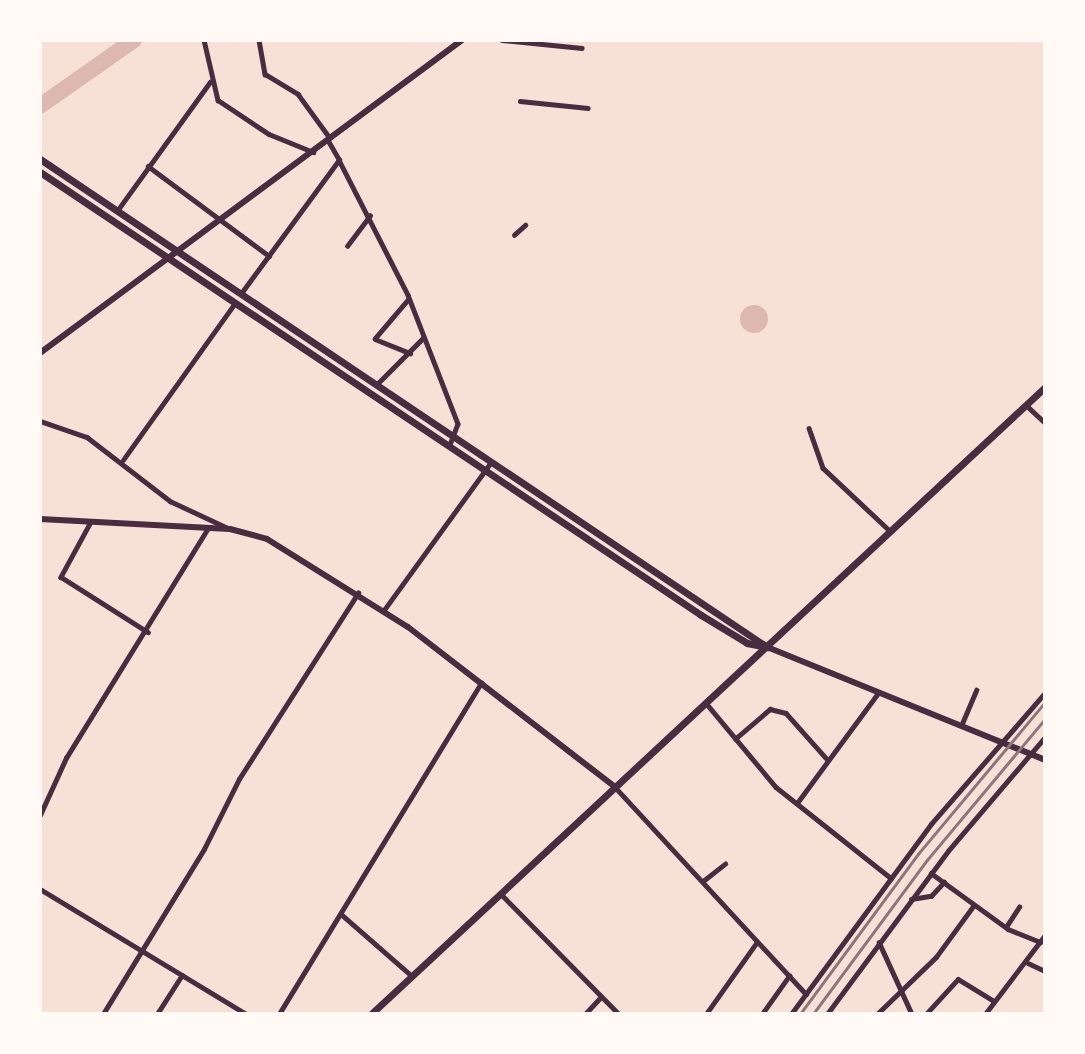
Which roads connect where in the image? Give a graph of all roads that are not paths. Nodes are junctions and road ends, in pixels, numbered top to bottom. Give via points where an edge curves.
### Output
1 (204, 40) edge
2 (259, 40) edge
3 (461, 40) edge
4 (502, 40) edge
5 (582, 48) dead end
6 (210, 82) junction
7 (520, 101) dead end
8 (588, 108) dead end
9 (329, 140) junction
10 (313, 152) junction
11 (40, 159) edge
12 (339, 160) junction
13 (148, 166) junction
14 (40, 172) edge
15 (117, 211) junction
16 (370, 215) junction
17 (220, 220) junction
18 (525, 225) dead end
19 (514, 236) dead end
20 (347, 246) dead end
21 (179, 251) junction
22 (269, 256) junction
23 (169, 259) junction
24 (242, 292) junction
25 (409, 299) junction
26 (235, 303) junction
27 (423, 338) junction
28 (40, 353) edge
29 (410, 354) junction
30 (377, 384) junction
31 (1045, 387) edge
32 (1026, 405) junction
33 (40, 421) edge
34 (1045, 423) edge
35 (809, 428) dead end
36 (454, 437) junction
37 (450, 445) junction
38 (123, 460) junction
39 (491, 461) junction
40 (486, 470) junction
41 (40, 519) edge
42 (91, 522) junction
43 (208, 528) junction
44 (230, 529) junction
45 (890, 531) junction
46 (358, 593) junction
47 (384, 610) junction
48 (148, 632) junction
49 (767, 647) junction
50 (481, 682) junction
51 (975, 690) dead end
52 (878, 693) junction
53 (1045, 693) edge
54 (706, 703) junction
55 (961, 726) junction
56 (1045, 737) edge
57 (735, 739) junction
58 (1002, 743) junction
59 (1030, 754) junction
60 (827, 760) junction
61 (1045, 760) edge
62 (615, 787) junction
63 (796, 803) junction
64 (40, 815) edge
65 (725, 864) dead end
66 (931, 873) junction
67 (891, 878) junction
68 (703, 881) junction
69 (944, 881) junction
70 (40, 889) edge
71 (500, 893) junction
72 (911, 900) junction
73 (974, 905) junction
74 (1019, 907) dead end
75 (341, 914) junction
76 (1006, 927) junction
77 (1045, 935) edge
78 (757, 942) junction
79 (879, 942) junction
80 (1041, 942) junction
81 (142, 951) junction
82 (1028, 963) junction
83 (1045, 971) edge
84 (182, 975) junction
85 (412, 976) junction
86 (789, 976) junction
87 (902, 989) junction
88 (806, 994) junction
89 (601, 997) junction
90 (994, 1001) junction
91 (103, 1014) edge
92 (157, 1014) edge
93 (246, 1014) edge
94 (279, 1014) edge
95 (371, 1014) edge
96 (529, 1014) edge
97 (537, 1014) edge
98 (584, 1014) edge
99 (619, 1014) edge
100 (705, 1014) edge
101 (762, 1014) edge
102 (792, 1014) edge
103 (827, 1014) edge
104 (877, 1014) edge
105 (912, 1014) edge
106 (926, 1014) edge
107 (985, 1014) edge

1 - 6 street via 213,58
2 - 9 street via 265,74 298,93
3 - 9 street
4 - 5 street
6 - 10 street via 235,114
6 - 13 street
7 - 8 street
9 - 10 street
9 - 12 street
10 - 17 street
11 - 15 main road
12 - 16 street
12 - 22 street
13 - 15 street
13 - 17 street
14 - 23 main road
15 - 21 main road
16 - 20 street
16 - 25 street
17 - 21 street
17 - 22 street
18 - 19 street
21 - 23 street
21 - 24 main road
22 - 24 street
23 - 26 main road
23 - 28 street
24 - 30 main road
25 - 27 street
25 - 29 street via 374,339
26 - 37 main road
26 - 38 street
27 - 29 street
27 - 36 street via 458,425
29 - 30 street
30 - 36 main road
31 - 32 main road
32 - 34 street
32 - 45 main road
33 - 38 street via 69,428
35 - 45 street via 823,468
36 - 37 street
36 - 39 main road
37 - 40 main road
38 - 44 street via 170,501
39 - 40 street
39 - 49 main road
40 - 47 street
40 - 49 main road via 701,615 747,643
41 - 42 street
42 - 43 street
42 - 48 street via 61,577
43 - 44 street
43 - 48 street
44 - 46 street via 267,539
45 - 49 main road
46 - 47 street
46 - 81 street via 239,779
47 - 50 street
48 - 64 street via 66,758
49 - 52 street
49 - 54 main road
50 - 62 street
50 - 75 street
51 - 55 street
52 - 55 street
52 - 60 street via 846,744
53 - 58 street
54 - 57 street
54 - 62 main road
55 - 58 street
56 - 59 street
57 - 60 street via 770,709 786,713
57 - 63 street
58 - 59 street
58 - 67 street
59 - 61 street
59 - 66 street
60 - 63 street
62 - 68 street
62 - 71 main road
63 - 67 street
65 - 68 street
66 - 69 street
66 - 72 street
67 - 88 street
68 - 78 street
69 - 72 street via 931,896
69 - 73 street
70 - 81 street
71 - 85 main road
71 - 89 street
72 - 79 street
73 - 76 street
73 - 87 street
74 - 76 street
75 - 85 street
75 - 94 street
76 - 80 street
77 - 80 street
78 - 86 street
78 - 100 street
79 - 87 street
79 - 103 street
80 - 82 street
81 - 84 street
81 - 91 street
82 - 83 street
82 - 90 street
84 - 92 street
84 - 93 street
85 - 95 main road
86 - 88 street
86 - 101 street
87 - 104 street
87 - 105 street
88 - 102 street
89 - 98 street
89 - 99 street
90 - 106 street via 958,979
90 - 107 street
96 - 97 street

